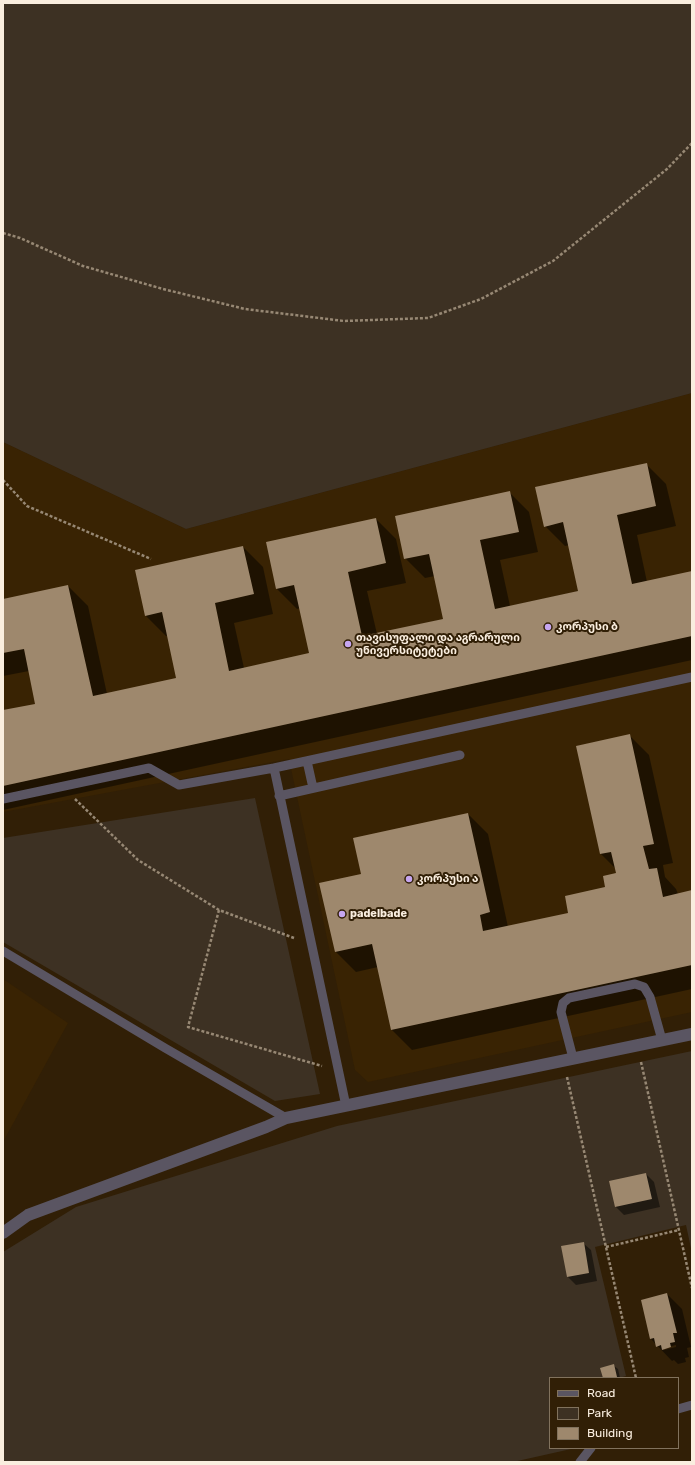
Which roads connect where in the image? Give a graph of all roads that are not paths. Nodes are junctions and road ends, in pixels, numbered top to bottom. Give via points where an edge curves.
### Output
1 (692, 677) edge
2 (460, 755) dead end
3 (307, 761) junction
4 (274, 768) junction
5 (313, 788) junction
6 (279, 796) junction
7 (3, 799) edge
8 (3, 950) edge
9 (692, 1034) edge
10 (662, 1040) junction
11 (568, 1059) junction
12 (346, 1106) junction
13 (286, 1118) junction
14 (3, 1232) edge
15 (692, 1405) edge
16 (679, 1409) edge
17 (590, 1449) edge
18 (580, 1462) edge

1 - 3 lane
2 - 5 lane
3 - 4 lane
3 - 5 lane
4 - 6 lane
4 - 7 lane via 179,785 149,768
5 - 6 lane
6 - 12 lane
8 - 13 lane
9 - 10 street
10 - 11 street
10 - 11 lane via 650,997 644,987 635,984 569,998 563,1003 561,1012
11 - 12 street
12 - 13 street
13 - 14 street via 28,1215
15 - 16 lane
17 - 18 lane

